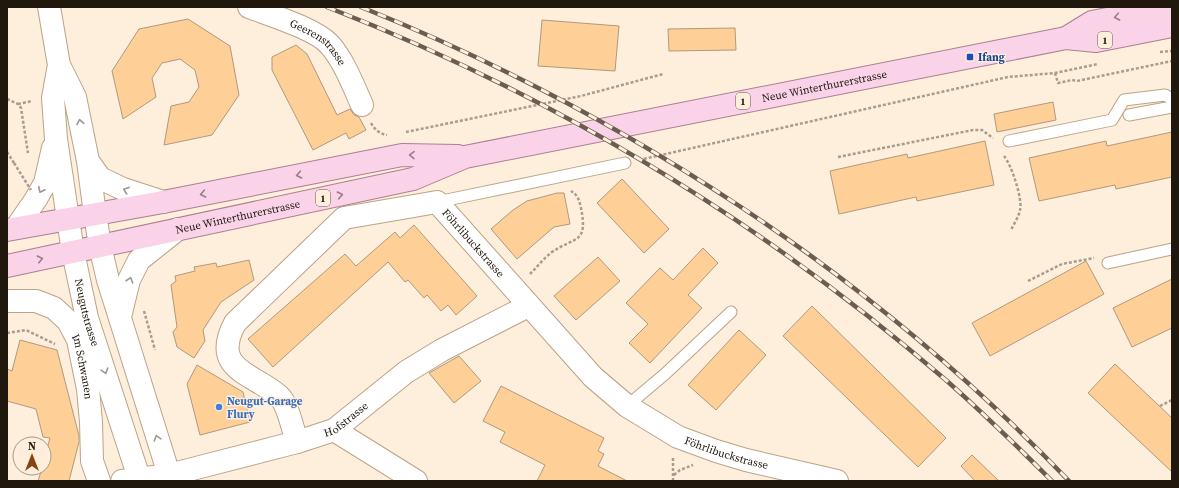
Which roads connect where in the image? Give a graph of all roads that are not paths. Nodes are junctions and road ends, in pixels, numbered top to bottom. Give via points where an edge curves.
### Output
1 (49, 7) edge
2 (249, 7) edge
3 (1169, 7) edge
4 (1172, 26) edge
5 (1143, 32) junction
6 (1172, 37) edge
7 (1066, 38) junction
8 (59, 65) junction
9 (1172, 98) edge
10 (362, 105) road end
11 (1172, 107) edge
12 (1129, 115) dead end
13 (56, 139) junction
14 (1009, 141) dead end
15 (465, 157) junction
16 (88, 161) junction
17 (625, 163) road end
18 (163, 202) junction
19 (437, 202) junction
20 (95, 214) junction
21 (68, 219) junction
22 (12, 229) edge
23 (178, 229) junction
24 (100, 246) junction
25 (1172, 249) edge
26 (73, 252) junction
27 (1108, 263) road end
28 (7, 266) edge
29 (7, 301) edge
30 (528, 306) junction
31 (731, 312) dead end
32 (120, 318) junction
33 (627, 406) junction
34 (334, 430) junction
35 (297, 442) junction
36 (170, 478) edge
37 (134, 480) edge
38 (99, 481) edge
39 (416, 481) edge
40 (837, 481) edge

1 - 8 street, Neugutstrasse
2 - 10 street, Geerenstrasse via 315,34 330,45
3 -> 7 main road, Neue Winterthurerstrasse / 1 via 1092,22
4 - 5 main road, Neue Winterthurerstrasse / 1
5 - 6 main road
5 - 7 main road, Neue Winterthurerstrasse / 1 via 1096,41
7 - 15 main road, Neue Winterthurerstrasse / 1
8 - 13 street, Neugutstrasse via 53,98
16 -> 8 street, Neugutstrasse via 75,96
9 - 14 lane via 1165,95 1124,100 1112,120
11 - 12 lane
13 - 21 street, Neugutstrasse
13 -> 22 street, Neugutstrasse via 45,183 36,199
15 -> 18 main road, Neue Winterthurerstrasse via 402,155
23 -> 15 main road, Neue Winterthurerstrasse / 1 via 413,179
18 -> 16 street, Neugutstrasse via 123,189 100,178
16 - 20 street, Neugutstrasse
17 - 19 lane
18 - 20 main road, Neue Winterthurerstrasse
19 - 30 street, Föhrlibuckstrasse
19 - 35 street, Föhrlibuckstrasse via 344,218 235,323 229,334 228,348 232,362 239,371 279,396
20 - 21 main road, Neue Winterthurerstrasse
20 - 24 street, Neugutstrasse
21 - 22 main road, Neue Winterthurerstrasse
21 - 26 street, Neugutstrasse
23 - 24 main road, Neue Winterthurerstrasse / 1
32 -> 23 street via 129,280 139,260
24 - 26 main road, Neue Winterthurerstrasse
24 - 32 street, Neugutstrasse
25 - 27 lane
28 -> 26 main road, Neue Winterthurerstrasse
26 -> 37 street, Neugutstrasse via 87,318
29 - 38 street, Im Schwanen via 36,301 54,308 68,321 78,340 88,390 92,460
30 - 33 street, Föhrlibuckstrasse via 592,377
30 - 34 street, Hofstrasse via 442,350 406,372
31 - 33 lane
36 -> 32 street, Neugutstrasse
33 - 40 street, Föhrlibuckstrasse via 678,437 716,451
34 - 35 street, Hofstrasse
34 - 39 street
35 - 36 street, Hofstrasse
36 - 37 street, Hofstrasse

